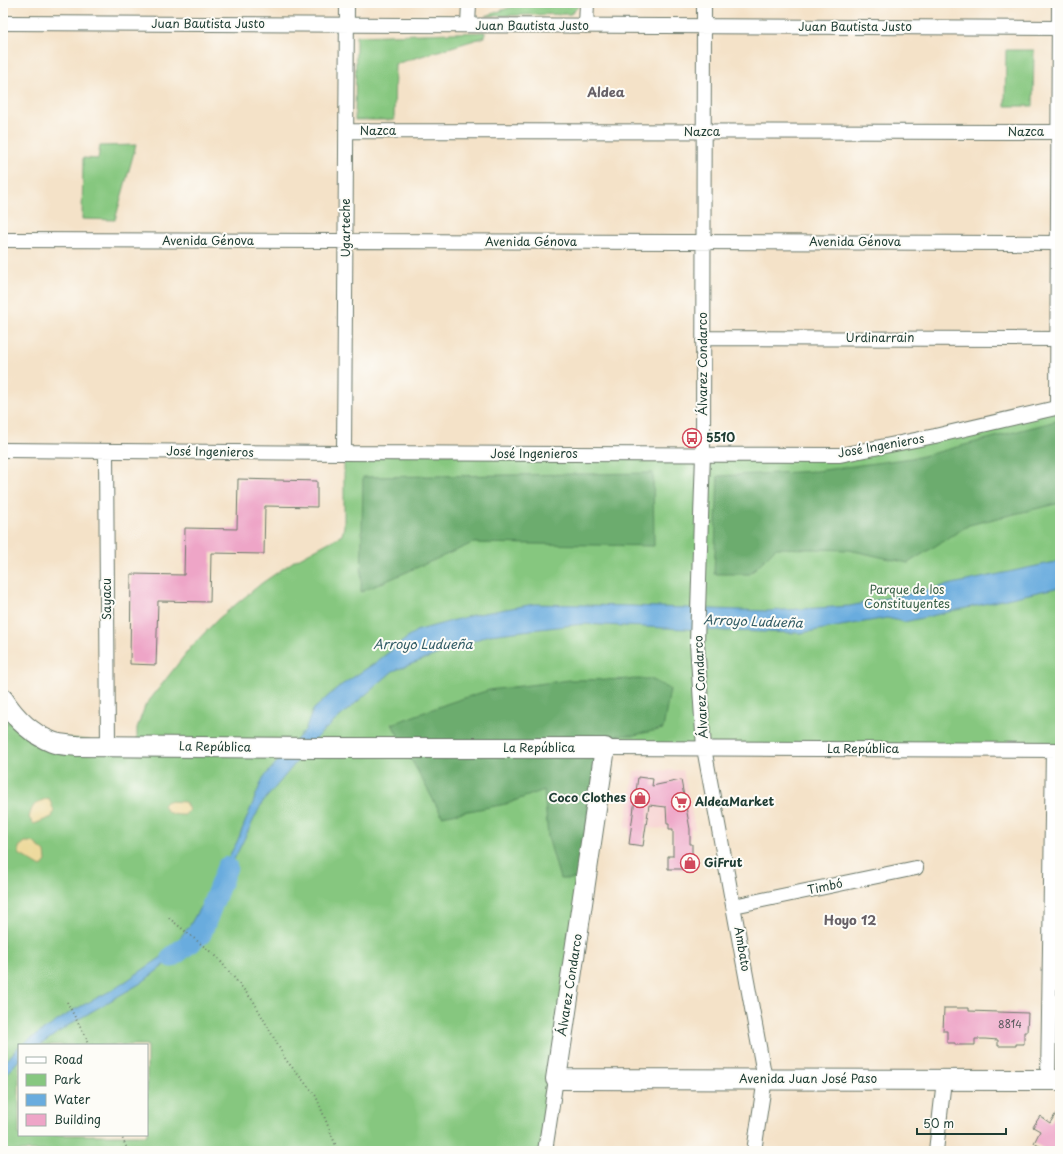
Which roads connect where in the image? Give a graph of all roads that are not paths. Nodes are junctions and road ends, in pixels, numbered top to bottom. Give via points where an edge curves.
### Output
1 (347, 3) edge
2 (469, 3) edge
3 (587, 3) edge
4 (704, 3) edge
5 (1059, 3) edge
6 (3, 23) edge
7 (347, 25) junction
8 (468, 25) junction
9 (586, 26) junction
10 (704, 26) junction
11 (1059, 28) edge
12 (346, 131) junction
13 (704, 132) junction
14 (1058, 132) junction
15 (3, 240) edge
16 (346, 241) junction
17 (704, 242) junction
18 (1059, 243) edge
19 (704, 338) junction
20 (1057, 339) junction
21 (1058, 407) edge
22 (3, 450) edge
23 (106, 451) junction
24 (344, 454) junction
25 (703, 454) junction
26 (3, 699) edge
27 (108, 746) junction
28 (605, 748) junction
29 (704, 748) junction
30 (1056, 750) edge
31 (916, 868) dead end
32 (734, 906) junction
33 (556, 1079) junction
34 (766, 1079) junction
35 (944, 1080) junction
36 (1054, 1080) edge
37 (545, 1151) edge
38 (754, 1151) edge
39 (936, 1151) edge

1 - 7 street, Ugarteche
2 - 8 street
3 - 9 street
4 - 10 street, Álvarez Condarco
5 - 11 street
6 - 7 street, Juan Bautista Justo
7 - 8 street, Juan Bautista Justo
7 - 12 street, Ugarteche
8 - 9 street, Juan Bautista Justo
9 - 10 street, Juan Bautista Justo
10 - 11 street, Juan Bautista Justo
10 - 13 street, Álvarez Condarco
11 - 14 street
12 - 13 street, Nazca
12 - 16 street, Ugarteche
13 - 14 street, Nazca
13 - 17 street, Álvarez Condarco
14 - 18 street
15 - 16 street, Avenida Génova
16 - 17 street, Avenida Génova
16 - 24 street, Ugarteche
17 - 18 street, Avenida Génova
17 - 19 street, Álvarez Condarco
18 - 20 street
19 - 20 street, Urdinarrain
19 - 25 street, Álvarez Condarco
20 - 21 street
21 - 25 street, José Ingenieros via 840,455
22 - 23 street, José Ingenieros
23 - 24 street, José Ingenieros
23 - 27 street, Sayacu
24 - 25 street, José Ingenieros
25 - 29 street, Álvarez Condarco via 697,643
26 - 27 main road, La República via 10,711 23,724 34,733 53,742 77,746
27 - 28 main road, La República
28 - 29 street, La República
28 - 33 main road, Álvarez Condarco
29 - 30 street, La República
29 - 32 street, Ambato
30 - 36 street
31 - 32 street, Timbó
32 - 34 street, Ambato
33 - 34 main road, Avenida Juan José Paso
33 - 37 street, Álvarez Condarco
34 - 35 main road, Avenida Juan José Paso
34 - 38 street, Ambato
35 - 36 main road, Avenida Juan José Paso
35 - 39 street

